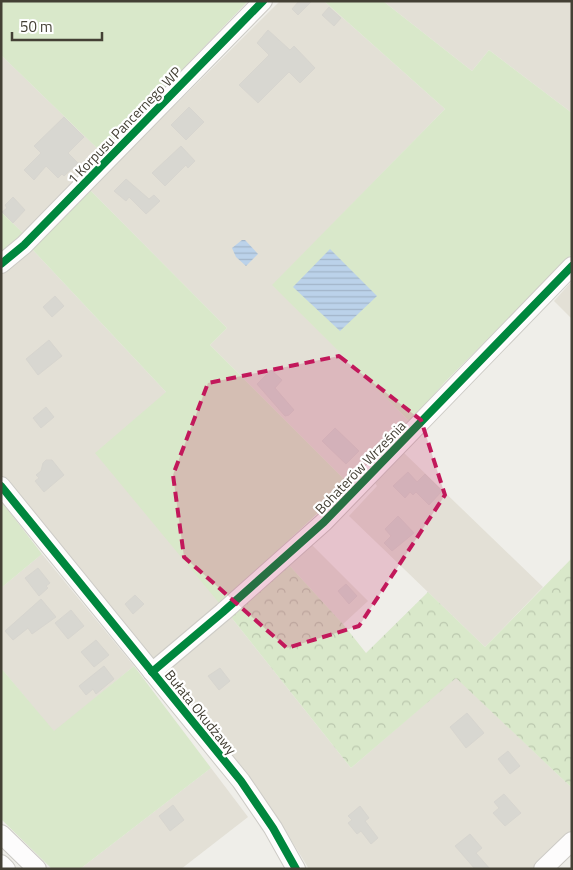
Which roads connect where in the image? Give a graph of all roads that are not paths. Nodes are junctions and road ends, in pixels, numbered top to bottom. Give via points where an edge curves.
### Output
1 (263, 1) edge
2 (1, 264) edge
3 (572, 266) edge
4 (1, 486) edge
5 (152, 672) junction
6 (1, 834) edge
7 (572, 841) edge
8 (1, 864) edge
9 (6, 869) edge
10 (37, 869) edge
11 (296, 869) edge
12 (543, 869) edge

1 - 2 street, 1 Korpusu Pancernego WP via 24,245
3 - 5 street, Bohaterów Września via 324,522
4 - 5 street, Bułata Okudżawy
5 - 11 street, Bułata Okudżawy via 241,781
6 - 10 street
7 - 12 street
8 - 9 street

